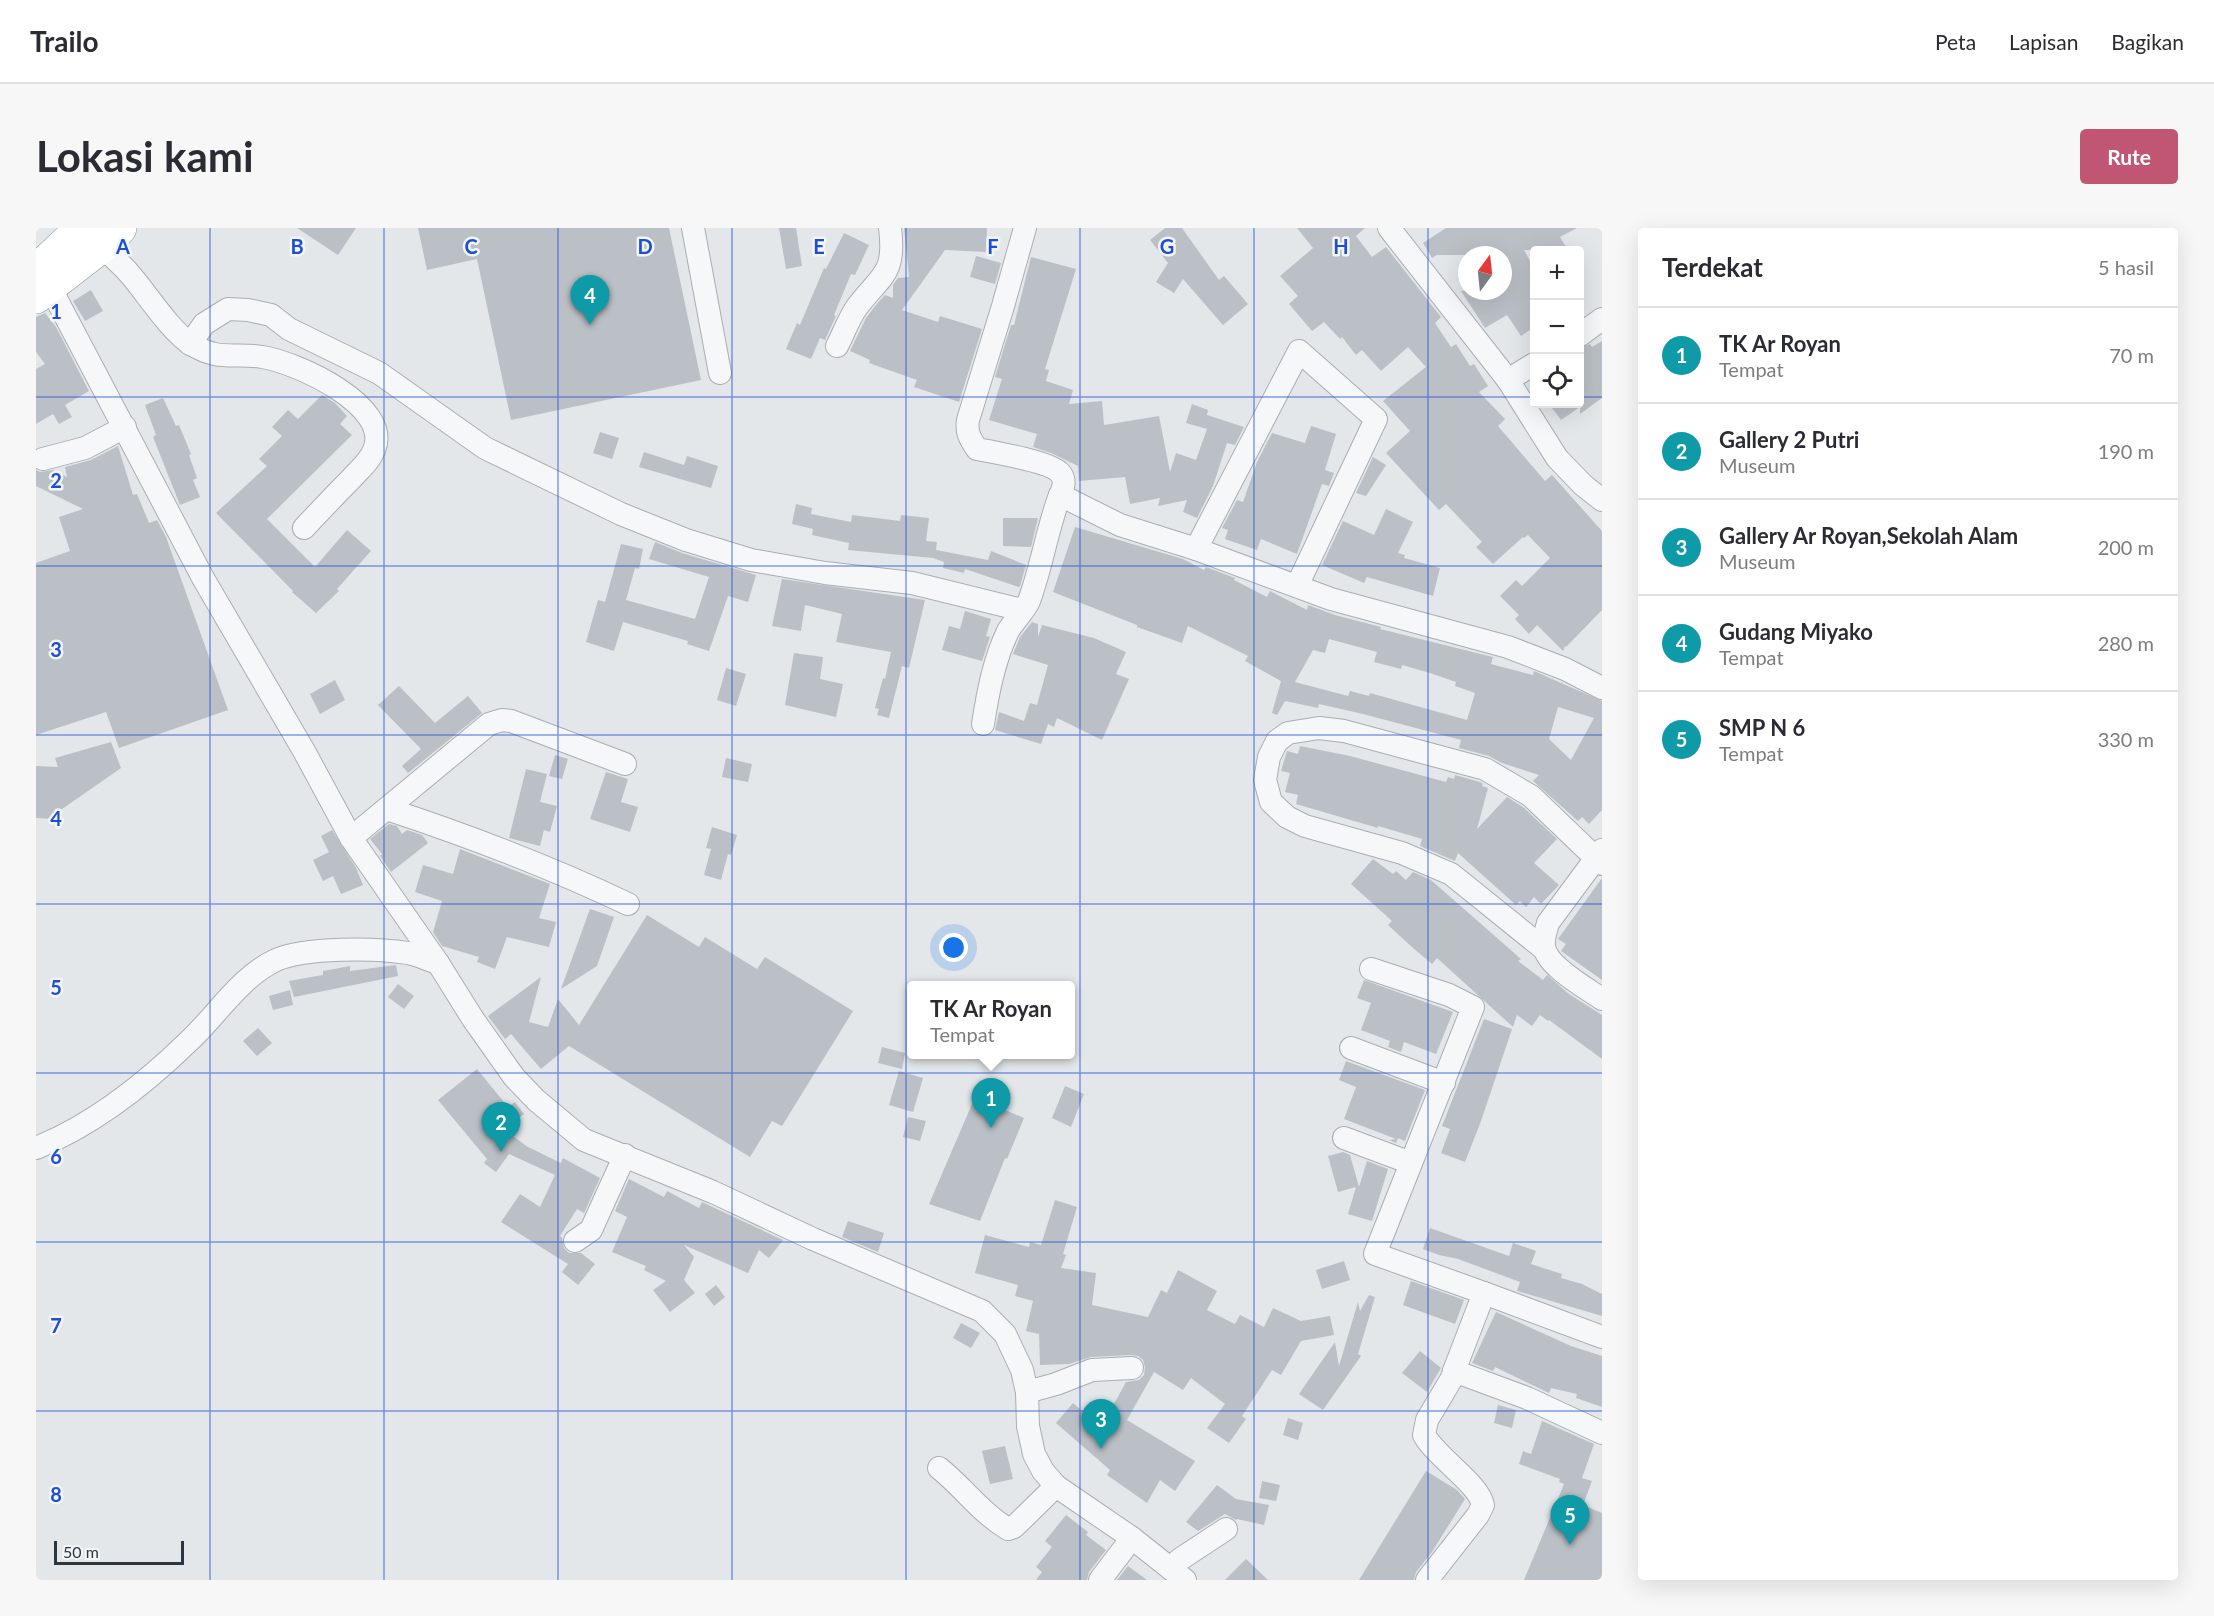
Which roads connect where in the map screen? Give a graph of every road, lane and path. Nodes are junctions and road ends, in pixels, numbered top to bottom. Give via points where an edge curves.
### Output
1 (693, 228) edge
2 (890, 228) edge
3 (1025, 228) edge
4 (1391, 229) edge
5 (101, 234) edge
6 (41, 285) edge
7 (1602, 319) edge
8 (1584, 332) edge
9 (186, 339) junction
10 (837, 346) dead end
11 (1530, 366) edge
12 (720, 373) dead end
13 (1508, 380) junction
14 (125, 427) junction
15 (43, 459) dead end
16 (1060, 495) junction
17 (1602, 500) edge
18 (304, 528) dead end
19 (1196, 549) junction
20 (1298, 586) junction
21 (1022, 610) junction
22 (1602, 688) edge
23 (983, 724) dead end
24 (625, 764) dead end
25 (387, 809) junction
26 (351, 838) junction
27 (1600, 858) edge
28 (628, 904) dead end
29 (1544, 948) junction
30 (438, 963) junction
31 (1371, 969) dead end
32 (1602, 999) edge
33 (1351, 1048) dead end
34 (1444, 1083) junction
35 (1344, 1138) dead end
36 (36, 1148) edge
37 (625, 1155) junction
38 (1412, 1162) junction
39 (575, 1241) dead end
40 (1484, 1293) junction
41 (1602, 1337) edge
42 (1132, 1368) dead end
43 (1455, 1371) junction
44 (1027, 1392) junction
45 (1602, 1433) edge
46 (939, 1468) dead end
47 (1056, 1486) junction
48 (1226, 1529) dead end
49 (1132, 1538) junction
50 (1178, 1574) edge
51 (1100, 1580) edge
52 (1428, 1580) edge

1 - 12 street
2 - 10 street via 890,263 883,278 856,308
3 - 16 street via 967,429 977,449 1055,469 1065,486
4 - 13 street
5 - 6 highway
5 - 9 street via 127,271
6 - 14 street
7 - 8 street
9 - 18 street via 216,356 262,357 304,370 362,408 376,429 375,450
9 - 21 street via 228,309 271,315 289,329 379,373 485,448 621,514 686,540 751,560 912,584
11 - 13 street
13 - 17 street via 1557,458
14 - 15 street via 85,448
14 - 26 street via 203,578
16 - 19 street via 1120,525
16 - 21 street via 1028,603
19 - 20 street
19 - 20 street via 1299,351 1376,418
20 - 22 street via 1331,599 1508,647 1566,669
21 - 23 street via 1007,633 993,670
24 - 25 street via 502,720 489,724
25 - 26 street
25 - 28 street via 479,841
26 - 30 street
27 - 29 street via 1548,923
27 - 29 street via 1530,796 1485,769 1344,731 1319,728 1288,733 1277,741 1265,780 1271,802 1287,817 1305,826 1402,853 1450,874
29 - 32 street via 1562,971
30 - 36 street via 409,954 377,951 311,951 278,960 261,968 190,1041 137,1086 83,1125
30 - 37 street via 472,1019 514,1077 536,1100 584,1140
31 - 34 street via 1473,1007
33 - 34 street
34 - 38 street
35 - 38 street
37 - 39 street via 591,1230
37 - 44 street via 982,1311 1005,1334 1022,1370
38 - 40 street via 1375,1254
40 - 41 street
40 - 43 street
42 - 44 street via 1092,1370
43 - 45 street via 1527,1398
43 - 52 street via 1427,1420 1424,1435 1478,1493 1483,1504
44 - 47 street via 1034,1454
46 - 47 street via 981,1509 1008,1528 1014,1527
47 - 49 street
48 - 50 street via 1179,1560
49 - 50 street
49 - 51 street

